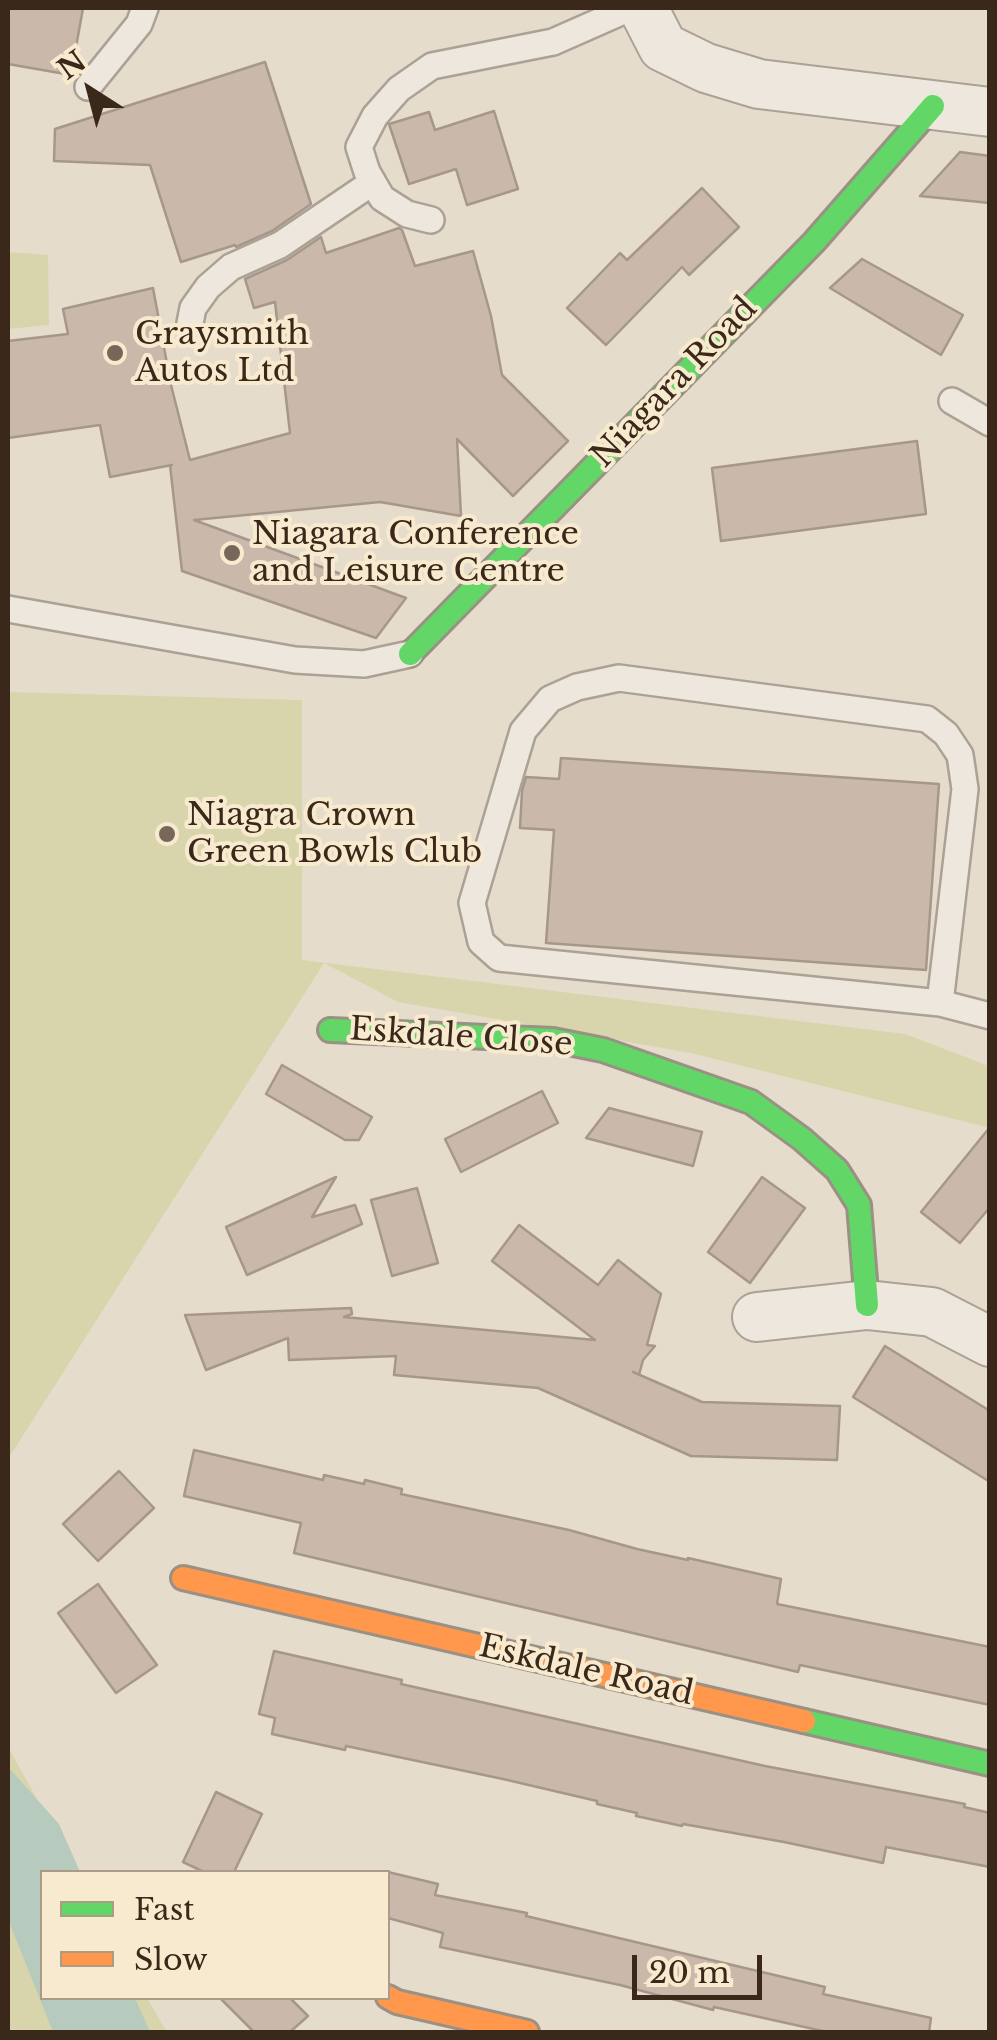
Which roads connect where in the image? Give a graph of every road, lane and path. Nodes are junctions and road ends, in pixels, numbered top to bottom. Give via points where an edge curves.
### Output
1 (145, 8) edge
2 (630, 8) edge
3 (643, 8) edge
4 (88, 87) dead end
5 (933, 106) junction
6 (990, 112) edge
7 (373, 182) junction
8 (431, 220) dead end
9 (190, 323) dead end
10 (952, 401) dead end
11 (990, 424) edge
12 (8, 609) edge
13 (410, 654) joint
14 (940, 1003) junction
15 (990, 1016) edge
16 (330, 1030) dead end
17 (867, 1305) junction
18 (756, 1316) dead end
19 (990, 1342) edge
20 (183, 1578) dead end
21 (990, 1764) edge
22 (390, 1997) edge
23 (527, 2032) edge

1 - 4 lane
2 - 7 lane via 553,42 432,66 374,116 360,147
3 - 5 street via 663,47 706,68 759,84
5 - 6 street
5 - 13 street, Niagara Road via 814,242
7 - 8 lane via 382,198
7 - 9 lane via 280,245 230,267 193,308
10 - 11 lane
12 - 13 lane via 295,660 364,664
14 - 14 lane via 965,789 960,754 927,719 619,678 550,699 523,731 472,903 481,942 499,958
14 - 15 lane
16 - 17 street, Eskdale Close via 553,1040 603,1050 752,1102 837,1170 859,1204
17 - 18 street
17 - 19 street via 932,1312
20 - 21 street, Eskdale Road
22 - 23 street

